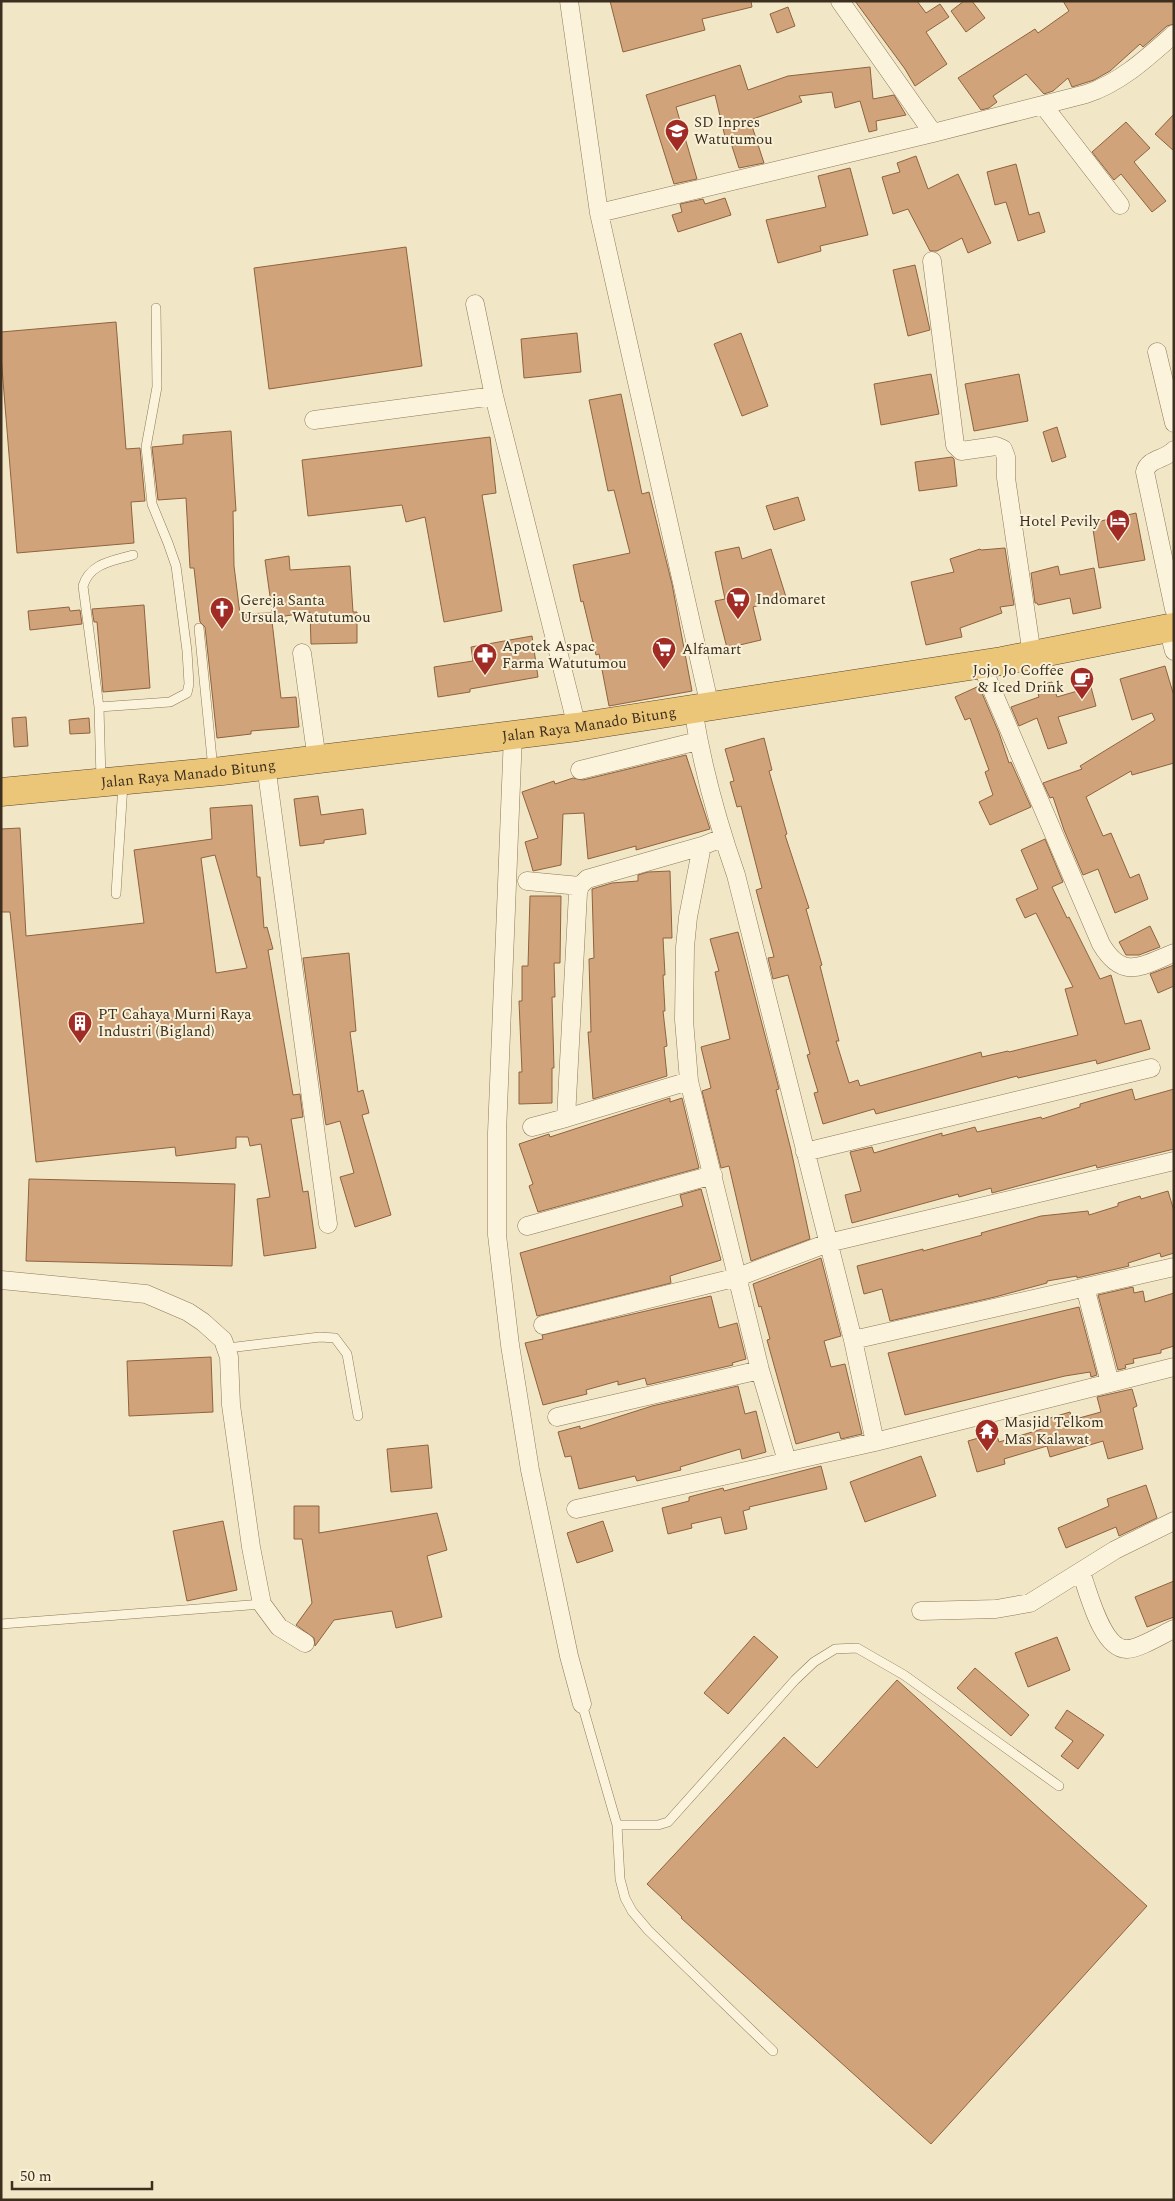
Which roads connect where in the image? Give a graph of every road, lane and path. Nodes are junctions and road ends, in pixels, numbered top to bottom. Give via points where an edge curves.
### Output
1 (569, 1) edge
2 (840, 1) edge
3 (1174, 34) edge
4 (1044, 105) junction
5 (932, 133) junction
6 (1120, 205) dead end
7 (599, 213) junction
8 (932, 261) dead end
9 (475, 304) dead end
10 (156, 308) dead end
11 (1157, 352) dead end
12 (494, 396) junction
13 (314, 420) dead end
14 (1174, 423) edge
15 (1174, 450) edge
16 (132, 556) dead end
17 (199, 628) dead end
18 (1172, 629) edge
19 (302, 653) dead end
20 (1032, 655) junction
21 (981, 664) junction
22 (99, 707) junction
23 (702, 708) junction
24 (577, 728) junction
25 (513, 735) junction
26 (698, 741) junction
27 (317, 760) junction
28 (266, 765) junction
29 (580, 770) dead end
30 (213, 772) junction
31 (112, 782) junction
32 (1, 792) edge
33 (722, 838) junction
34 (702, 846) junction
35 (527, 881) dead end
36 (580, 886) junction
37 (116, 894) dead end
38 (1174, 953) edge
39 (1151, 1068) dead end
40 (689, 1081) junction
41 (566, 1118) junction
42 (532, 1127) dead end
43 (806, 1152) junction
44 (1174, 1161) edge
45 (713, 1175) junction
46 (328, 1224) dead end
47 (527, 1226) dead end
48 (828, 1243) junction
49 (1174, 1267) edge
50 (738, 1277) junction
51 (1, 1280) edge
52 (1085, 1287) junction
53 (544, 1324) dead end
54 (853, 1340) junction
55 (228, 1348) junction
56 (1174, 1367) edge
57 (760, 1370) junction
58 (1110, 1383) junction
59 (358, 1416) dead end
60 (557, 1417) dead end
61 (875, 1442) junction
62 (787, 1461) junction
63 (576, 1509) dead end
64 (1174, 1521) edge
65 (1080, 1572) junction
66 (262, 1604) junction
67 (921, 1611) dead end
68 (1, 1624) edge
69 (1174, 1629) edge
70 (305, 1643) dead end
71 (582, 1704) joint
72 (1059, 1786) dead end
73 (617, 1825) junction
74 (773, 2051) dead end

1 - 7 street
2 - 5 street
3 - 4 street via 1136,67 1103,88
4 - 5 street
4 - 6 street
5 - 7 street
7 - 23 street
8 - 20 street via 954,445 961,451 996,446 1003,449 1006,457 1006,478
9 - 12 street
10 - 22 lane via 157,386 146,447 152,504 176,566 187,651 188,689 182,697 170,702
11 - 14 street
12 - 13 street
12 - 24 street
15 - 18 street via 1150,463 1145,472
16 - 22 lane via 100,565 87,576 83,586
17 - 30 lane
18 - 20 highway, Jalan Raya Manado Bitung
19 - 27 street
20 - 21 highway, Jalan Raya Manado Bitung
21 - 23 highway, Jalan Raya Manado Bitung
21 - 38 street via 1108,955 1122,967 1131,969
22 - 31 lane
23 - 24 highway, Jalan Raya Manado Bitung
23 - 26 street
24 - 25 highway, Jalan Raya Manado Bitung
25 - 27 highway, Jalan Raya Manado Bitung
25 - 71 street via 497,1133 497,1235 520,1414 569,1656
26 - 29 street
26 - 33 street
27 - 28 highway, Jalan Raya Manado Bitung
28 - 30 highway, Jalan Raya Manado Bitung
28 - 46 street
30 - 31 highway, Jalan Raya Manado Bitung
31 - 32 highway, Jalan Raya Manado Bitung
31 - 37 lane
33 - 34 street
33 - 43 street via 736,875
34 - 36 street via 587,879
34 - 40 street via 685,947 684,1020
35 - 36 street
36 - 41 street
39 - 43 street
40 - 41 street
40 - 45 street
41 - 42 street
43 - 48 street
44 - 48 street
45 - 47 street
45 - 50 street
48 - 50 street
48 - 54 street
49 - 52 street
50 - 53 street
50 - 57 street
51 - 55 street via 146,1294 188,1312 203,1322
52 - 54 street
52 - 58 street
54 - 61 street
55 - 59 lane via 336,1338 347,1354
55 - 66 street via 231,1405
56 - 58 street
57 - 60 street
57 - 62 street
58 - 61 street
61 - 62 street
62 - 63 street
64 - 65 street via 1115,1550
65 - 67 street via 1030,1603 996,1609
65 - 69 street via 1103,1631 1118,1646 1126,1650 1134,1648
66 - 68 lane
66 - 70 street via 279,1627
71 - 73 lane
72 - 73 lane via 904,1675 857,1648 835,1649 814,1662 795,1680 668,1822
73 - 74 lane via 620,1879 632,1911

